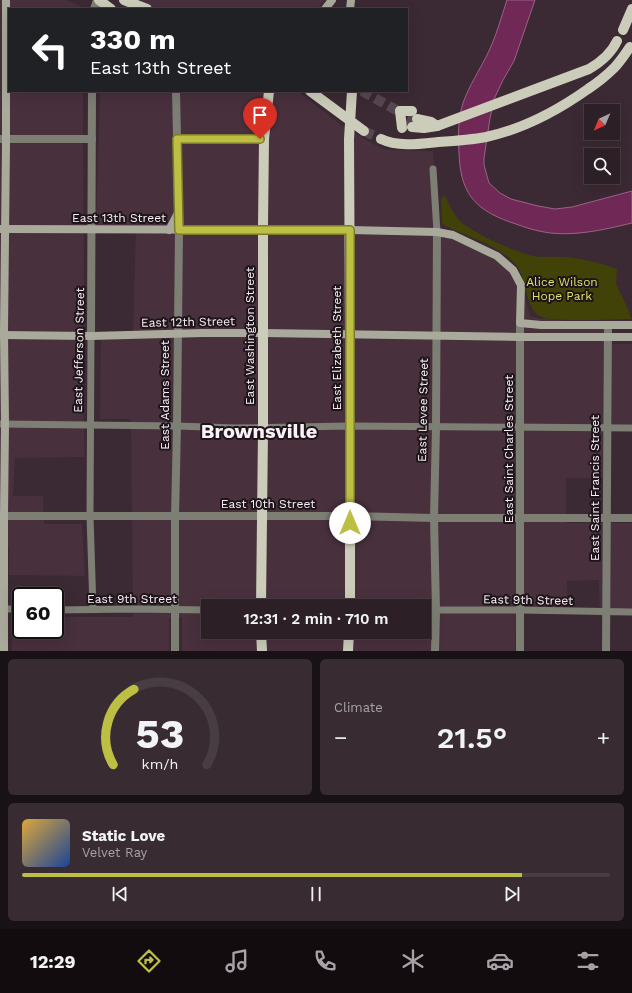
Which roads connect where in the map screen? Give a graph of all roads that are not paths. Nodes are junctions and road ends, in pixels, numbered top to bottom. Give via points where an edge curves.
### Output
1 (6, 0) edge
2 (98, 0) edge
3 (124, 0) edge
4 (332, 0) edge
5 (110, 8) edge
6 (144, 8) edge
7 (326, 8) edge
8 (632, 9) edge
9 (623, 30) dead end
10 (618, 41) dead end
11 (630, 46) dead end
12 (5, 48) edge
13 (92, 92) edge
14 (176, 92) edge
15 (269, 92) edge
16 (311, 92) edge
17 (352, 92) edge
18 (411, 121) junction
19 (350, 122) junction
20 (364, 131) tunnel mouth
21 (381, 138) tunnel mouth
22 (3, 139) edge
23 (92, 139) junction
24 (177, 139) junction
25 (264, 139) junction
26 (433, 169) dead end
27 (179, 211) junction
28 (3, 229) edge
29 (92, 230) junction
30 (169, 230) junction
31 (179, 230) junction
32 (263, 230) junction
33 (350, 230) junction
34 (437, 232) junction
35 (497, 256) joint
36 (520, 323) junction
37 (608, 325) junction
38 (632, 325) edge
39 (264, 333) junction
40 (177, 334) junction
41 (350, 334) junction
42 (2, 335) edge
43 (436, 335) junction
44 (91, 336) junction
45 (607, 337) junction
46 (521, 338) junction
47 (632, 338) edge
48 (3, 424) edge
49 (90, 425) junction
50 (177, 426) junction
51 (350, 426) junction
52 (263, 427) junction
53 (436, 427) junction
54 (521, 428) junction
55 (607, 428) junction
56 (632, 428) edge
57 (2, 516) edge
58 (90, 516) junction
59 (262, 516) junction
60 (350, 516) junction
61 (175, 517) junction
62 (434, 518) junction
63 (521, 518) junction
64 (607, 518) junction
65 (632, 518) edge
66 (261, 599) edge
67 (350, 599) edge
68 (2, 609) edge
69 (93, 609) junction
70 (64, 610) edge
71 (176, 610) junction
72 (201, 610) edge
73 (431, 610) edge
74 (436, 610) junction
75 (520, 610) junction
76 (607, 612) junction
77 (632, 612) edge
78 (261, 639) edge
79 (349, 639) edge
80 (4, 651) edge
81 (176, 651) edge
82 (262, 651) edge
83 (348, 651) edge
84 (435, 651) edge
85 (520, 651) edge
86 (606, 651) edge

1 - 12 main road
2 - 5 main road
3 - 6 main road
4 - 7 main road
8 - 9 main road
10 - 18 main road via 600,63 566,78 437,126
11 - 21 main road via 614,68 602,79 554,110 513,129 485,137 432,143 397,144
12 - 22 main road
13 - 23 street, East Jefferson Street
14 - 24 street, East Adams Street
15 - 25 main road, East Washington Street
16 - 19 main road
17 - 19 main road, East Elizabeth Street
18 - 18 main road via 399,111
19 - 20 main road
19 - 33 main road, East Elizabeth Street
22 - 23 street
22 - 28 main road
23 - 29 street, East Jefferson Street
24 - 25 street
24 - 27 street, East Adams Street
25 - 32 main road, East Washington Street
26 - 34 street, East Levee Street
27 - 30 main road
27 - 31 street, East Adams Street
28 - 29 main road, East 13th Street
28 - 42 main road
29 - 30 main road, East 13th Street
29 - 44 street, East Jefferson Street
30 - 31 main road, East 13th Street
31 - 32 main road, East 13th Street
31 - 40 street, East Adams Street
32 - 33 main road, East 13th Street
32 - 39 main road, East Washington Street
33 - 34 main road, East 13th Street
33 - 41 main road, East Elizabeth Street
34 - 35 main road, East 13th Street via 453,235
34 - 43 street, East Levee Street
35 - 36 main road, East Saint Charles Street via 513,270 521,285
36 - 37 main road
36 - 46 street, East Saint Charles Street
37 - 38 main road
37 - 45 street, East Saint Francis Street
39 - 40 main road, East 12th Street
39 - 41 main road, East 12th Street
39 - 52 main road, East Washington Street
40 - 44 main road, East 12th Street
40 - 50 street, East Adams Street
41 - 43 main road, East 12th Street
41 - 51 main road, East Elizabeth Street
42 - 44 main road, East 12th Street
42 - 48 main road
43 - 46 main road, East 12th Street
43 - 53 street, East Levee Street
44 - 49 street, East Jefferson Street
45 - 46 main road, East 12th Street
45 - 47 main road, East 12th Street
45 - 55 street, East Saint Francis Street
46 - 54 street, East Saint Charles Street
48 - 49 street
48 - 57 main road
49 - 50 street
49 - 58 street, East Jefferson Street
50 - 52 street
50 - 61 street, East Adams Street
51 - 52 street
51 - 53 street
51 - 60 main road, East Elizabeth Street
52 - 59 main road, East Washington Street
53 - 54 street
53 - 62 street, East Levee Street
54 - 55 street
54 - 63 street, East Saint Charles Street
55 - 56 street
55 - 64 street, East Saint Francis Street
57 - 58 street, East 10th Street
57 - 68 main road
58 - 61 street, East 10th Street
58 - 69 street, East Jefferson Street
59 - 60 street, East 10th Street
59 - 61 street, East 10th Street
59 - 66 main road, East Washington Street
60 - 62 street, East 10th Street
60 - 67 main road, East Elizabeth Street
61 - 71 street, East Adams Street
62 - 63 street, East 10th Street
62 - 74 street, East Levee Street
63 - 64 street, East 10th Street
63 - 75 street, East Saint Charles Street
64 - 65 street, East 10th Street
64 - 76 street, East Saint Francis Street
68 - 80 main road
69 - 70 street, East 9th Street
69 - 71 street, East 9th Street
71 - 72 street, East 9th Street
71 - 81 street, East Adams Street
73 - 74 street, East 9th Street
74 - 75 street, East 9th Street
74 - 84 street, East Levee Street
75 - 76 street, East 9th Street
75 - 85 street, East Saint Charles Street
76 - 77 street, East 9th Street
76 - 86 street, East Saint Francis Street
78 - 82 main road
79 - 83 main road

